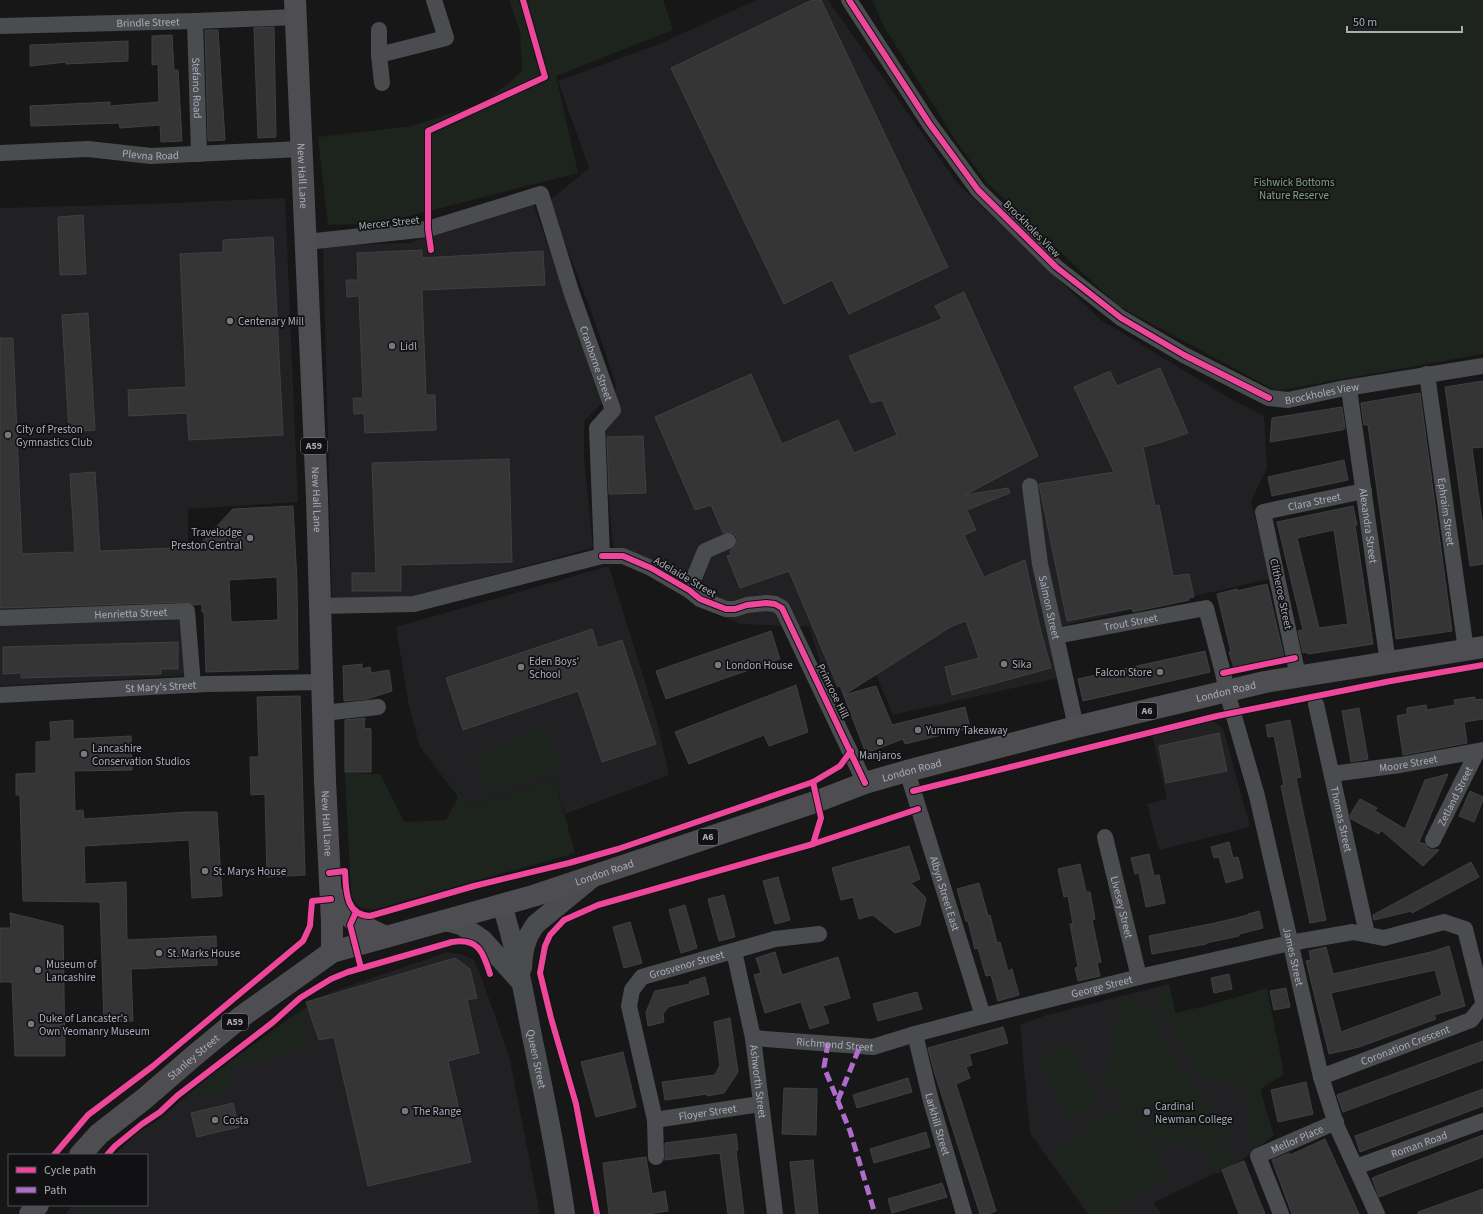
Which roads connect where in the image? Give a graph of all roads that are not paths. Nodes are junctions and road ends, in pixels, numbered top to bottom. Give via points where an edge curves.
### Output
1 (434, 0) edge
2 (849, 0) edge
3 (295, 9) edge
4 (195, 21) junction
5 (0, 26) edge
6 (379, 30) dead end
7 (379, 55) junction
8 (382, 83) dead end
9 (300, 149) junction
10 (0, 153) edge
11 (199, 154) junction
12 (541, 194) joint
13 (306, 242) junction
14 (1483, 366) edge
15 (1427, 374) junction
16 (1349, 389) junction
17 (1030, 486) dead end
18 (1364, 490) junction
19 (1263, 512) joint
20 (728, 541) dead end
21 (602, 556) junction
22 (689, 590) junction
23 (321, 606) junction
24 (782, 608) joint
25 (1206, 608) joint
26 (0, 618) edge
27 (1056, 636) junction
28 (1474, 649) edge
29 (1388, 663) junction
30 (1298, 676) junction
31 (322, 682) junction
32 (193, 685) junction
33 (1227, 692) junction
34 (0, 695) edge
35 (1316, 704) dead end
36 (378, 707) dead end
37 (323, 713) junction
38 (1076, 727) junction
39 (1480, 751) edge
40 (907, 771) junction
41 (1332, 774) junction
42 (865, 783) junction
43 (1105, 837) dead end
44 (1433, 840) dead end
45 (598, 873) junction
46 (331, 892) junction
47 (502, 905) junction
48 (446, 921) junction
49 (818, 934) dead end
50 (1367, 934) junction
51 (386, 937) junction
52 (1290, 943) junction
53 (734, 951) junction
54 (332, 952) junction
55 (1139, 977) junction
56 (521, 982) junction
57 (1483, 1001) edge
58 (1483, 1005) edge
59 (983, 1016) junction
60 (915, 1034) junction
61 (753, 1038) junction
62 (1320, 1076) junction
63 (760, 1104) junction
64 (655, 1120) junction
65 (1483, 1121) edge
66 (1336, 1122) junction
67 (81, 1154) edge
68 (656, 1157) dead end
69 (1356, 1167) junction
70 (37, 1206) edge
71 (30, 1214) edge
72 (565, 1214) edge
73 (775, 1214) edge
74 (964, 1214) edge
75 (1281, 1214) edge
76 (1377, 1214) edge

1 - 7 street via 446,38
2 - 16 street, Brockholes View via 929,123 978,190 1056,267 1121,318 1184,355 1269,398 1288,400
3 - 4 street, Brindle Street
3 - 9 highway, New Hall Lane / A59
4 - 5 street, Brindle Street
4 - 11 street, Stefano Road
6 - 7 street
7 - 8 street
9 - 11 street, Plevna Road
9 - 13 highway, New Hall Lane / A59
10 - 11 street, Plevna Road via 88,149 151,156
12 - 13 street, Mercer Street via 428,229
12 - 21 street, Cranborne Street via 572,294 613,410 597,428
13 - 23 highway, New Hall Lane / A59
14 - 15 street, Brockholes View
15 - 16 street, Brockholes View
15 - 28 street, Ephraim Street
16 - 18 street, Alexandra Street
17 - 27 street, Salmon Street via 1040,564
18 - 19 street, Clara Street
18 - 29 street, Alexandra Street
19 - 30 street, Clitheroe Street
20 - 22 street via 705,551
21 - 22 street, Adelaide Street via 623,556 651,568
21 - 23 street, Adelaide Street via 414,604
22 - 24 street, Adelaide Street via 700,599 726,609 766,603
23 - 31 highway, New Hall Lane / A59
24 - 42 street, Primrose Hill
25 - 27 street, Trout Street
25 - 33 street, James Street
26 - 32 street, Henrietta Street via 187,610
27 - 38 street, Salmon Street
28 - 29 highway, London Road / A6
29 - 30 highway, London Road / A6
30 - 33 highway, London Road / A6
31 - 32 street, St Mary's Street
31 - 37 highway, New Hall Lane / A59
32 - 34 street, St Mary's Street
33 - 38 highway, London Road / A6
33 - 52 street, James Street via 1257,796
35 - 41 street, Thomas Street
36 - 37 street
37 - 46 highway, New Hall Lane / A59
38 - 40 highway, London Road / A6
39 - 41 street, Moore Street
39 - 44 street, Zetland Street
40 - 42 highway, London Road / A6
40 - 59 street, Albyn Street East
41 - 50 street, Thomas Street
42 - 45 highway, London Road / A6 via 818,801
43 - 55 street, Livesey Street
45 - 47 highway, London Road / A6
45 - 56 street via 542,918 529,933 522,952
46 - 51 highway via 348,916 368,930
46 - 54 highway, New Hall Lane / A59
47 - 48 highway, London Road / A6
47 - 56 street, Queen Street
48 - 51 highway, London Road / A6
48 - 56 street via 461,925 482,939
49 - 53 street, Grosvenor Street via 775,939
50 - 52 street via 1353,932
50 - 57 street via 1384,938 1444,922 1465,929
51 - 54 highway, London Road / A6
52 - 55 street, George Street
52 - 62 street, James Street
53 - 61 street, Ashworth Street
53 - 64 street, Grosvenor Street via 642,977 632,990 629,1006
54 - 67 highway, Stanley Street / A59 via 241,1017 99,1134
55 - 59 street, George Street
56 - 72 street, Queen Street via 551,1127
58 - 62 street, Coronation Crescent via 1471,1020
59 - 60 street, George Street
60 - 61 street, Richmond Street via 873,1047
60 - 74 street, Larkhill Street via 931,1101
61 - 63 street, Ashworth Street
62 - 66 street, James Street
63 - 64 street, Floyer Street
63 - 73 street, Ashworth Street
64 - 68 street, Grosvenor Street
65 - 69 street, Roman Road
66 - 69 street, James Street
66 - 75 street, Mellor Place via 1258,1156
69 - 76 street, James Street
70 - 71 highway

